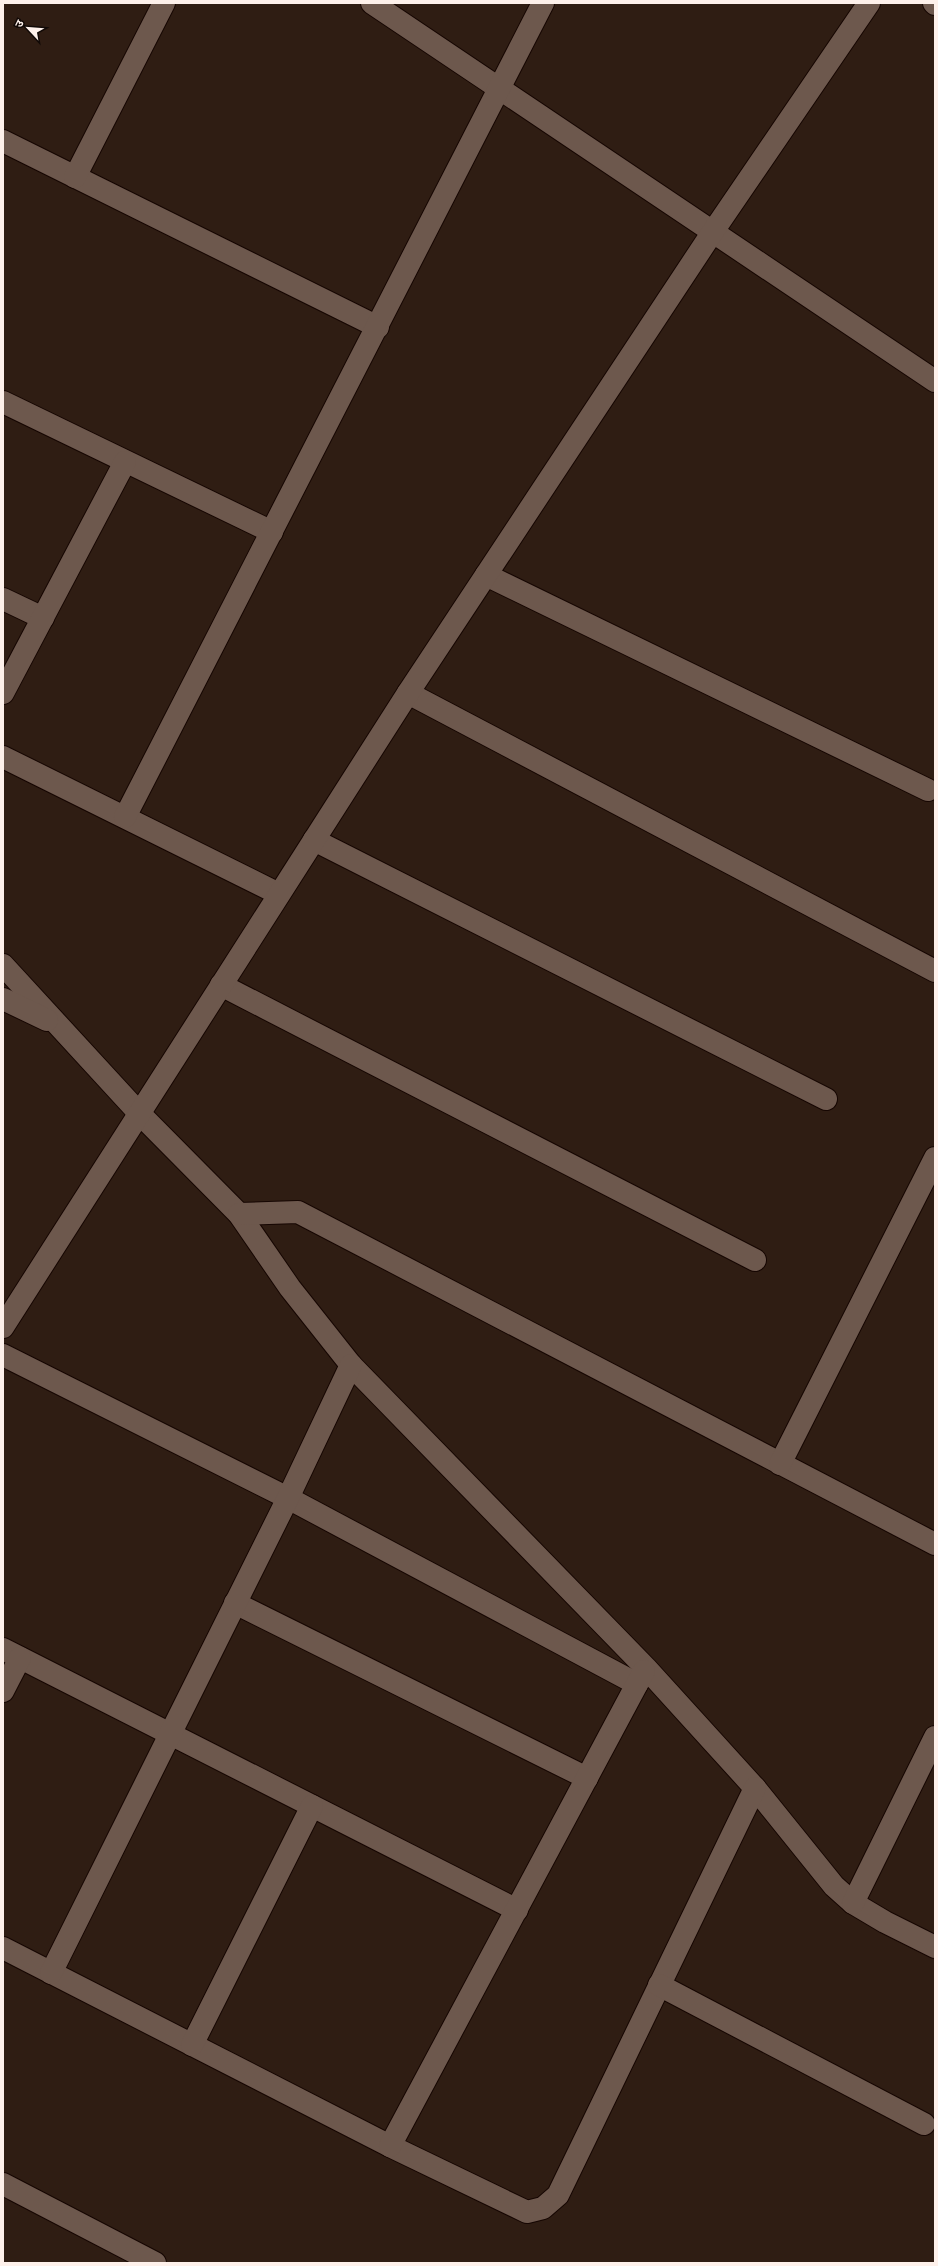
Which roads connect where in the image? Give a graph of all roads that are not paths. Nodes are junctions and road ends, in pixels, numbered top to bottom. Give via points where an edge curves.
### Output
1 (164, 3) edge
2 (372, 3) edge
3 (543, 3) edge
4 (869, 3) edge
5 (500, 89) junction
6 (3, 141) edge
7 (75, 177) junction
8 (712, 234) junction
9 (378, 327) junction
10 (935, 381) edge
11 (3, 402) edge
12 (125, 462) junction
13 (272, 532) junction
14 (486, 575) junction
15 (3, 599) edge
16 (43, 618) junction
17 (3, 693) edge
18 (408, 693) junction
19 (3, 757) edge
20 (928, 790) dead end
21 (125, 817) junction
22 (314, 840) junction
23 (279, 894) junction
24 (3, 966) edge
25 (935, 971) edge
26 (221, 985) junction
27 (3, 999) edge
28 (59, 1026) junction
29 (826, 1099) dead end
30 (139, 1113) junction
31 (934, 1165) edge
32 (239, 1214) junction
33 (755, 1260) dead end
34 (3, 1327) edge
35 (3, 1355) edge
36 (351, 1365) junction
37 (780, 1464) junction
38 (288, 1498) junction
39 (935, 1544) edge
40 (235, 1602) junction
41 (12, 1653) edge
42 (642, 1676) junction
43 (3, 1691) edge
44 (169, 1733) junction
45 (932, 1749) edge
46 (587, 1778) junction
47 (755, 1788) junction
48 (312, 1806) junction
49 (853, 1903) junction
50 (517, 1910) junction
51 (935, 1947) edge
52 (3, 1948) edge
53 (51, 1973) junction
54 (659, 1986) junction
55 (192, 2044) junction
56 (924, 2124) dead end
57 (390, 2146) junction
58 (3, 2184) edge
59 (131, 2257) edge
60 (155, 2263) edge

1 - 7 street
2 - 5 street
3 - 5 street
4 - 8 street
5 - 8 street
5 - 9 street
6 - 7 street
7 - 9 street
8 - 10 street
8 - 14 street
9 - 13 street
11 - 12 street
12 - 13 street
12 - 16 street
13 - 21 street
14 - 18 street
14 - 20 street
15 - 16 street
16 - 17 street
18 - 22 street
18 - 25 street
19 - 21 street
21 - 23 street
22 - 23 street
22 - 29 street
23 - 26 street
24 - 28 street
26 - 30 street
26 - 33 street
27 - 28 street
28 - 30 street
30 - 32 street
30 - 34 street
31 - 37 street
32 - 36 street via 290,1288
32 - 37 street via 298,1212
35 - 38 street
36 - 38 street
36 - 42 street
37 - 39 street
38 - 40 street
38 - 42 street
40 - 44 street
40 - 46 street
41 - 43 street
41 - 44 street
42 - 46 street
42 - 47 street
44 - 48 street
44 - 53 street
45 - 49 street
46 - 50 street
47 - 49 street via 834,1886
47 - 54 street
48 - 50 street
48 - 55 street
49 - 51 street
50 - 57 street
52 - 53 street
53 - 55 street
54 - 56 street
54 - 57 street via 558,2195 543,2208 527,2212
55 - 57 street
58 - 59 street
59 - 60 street

